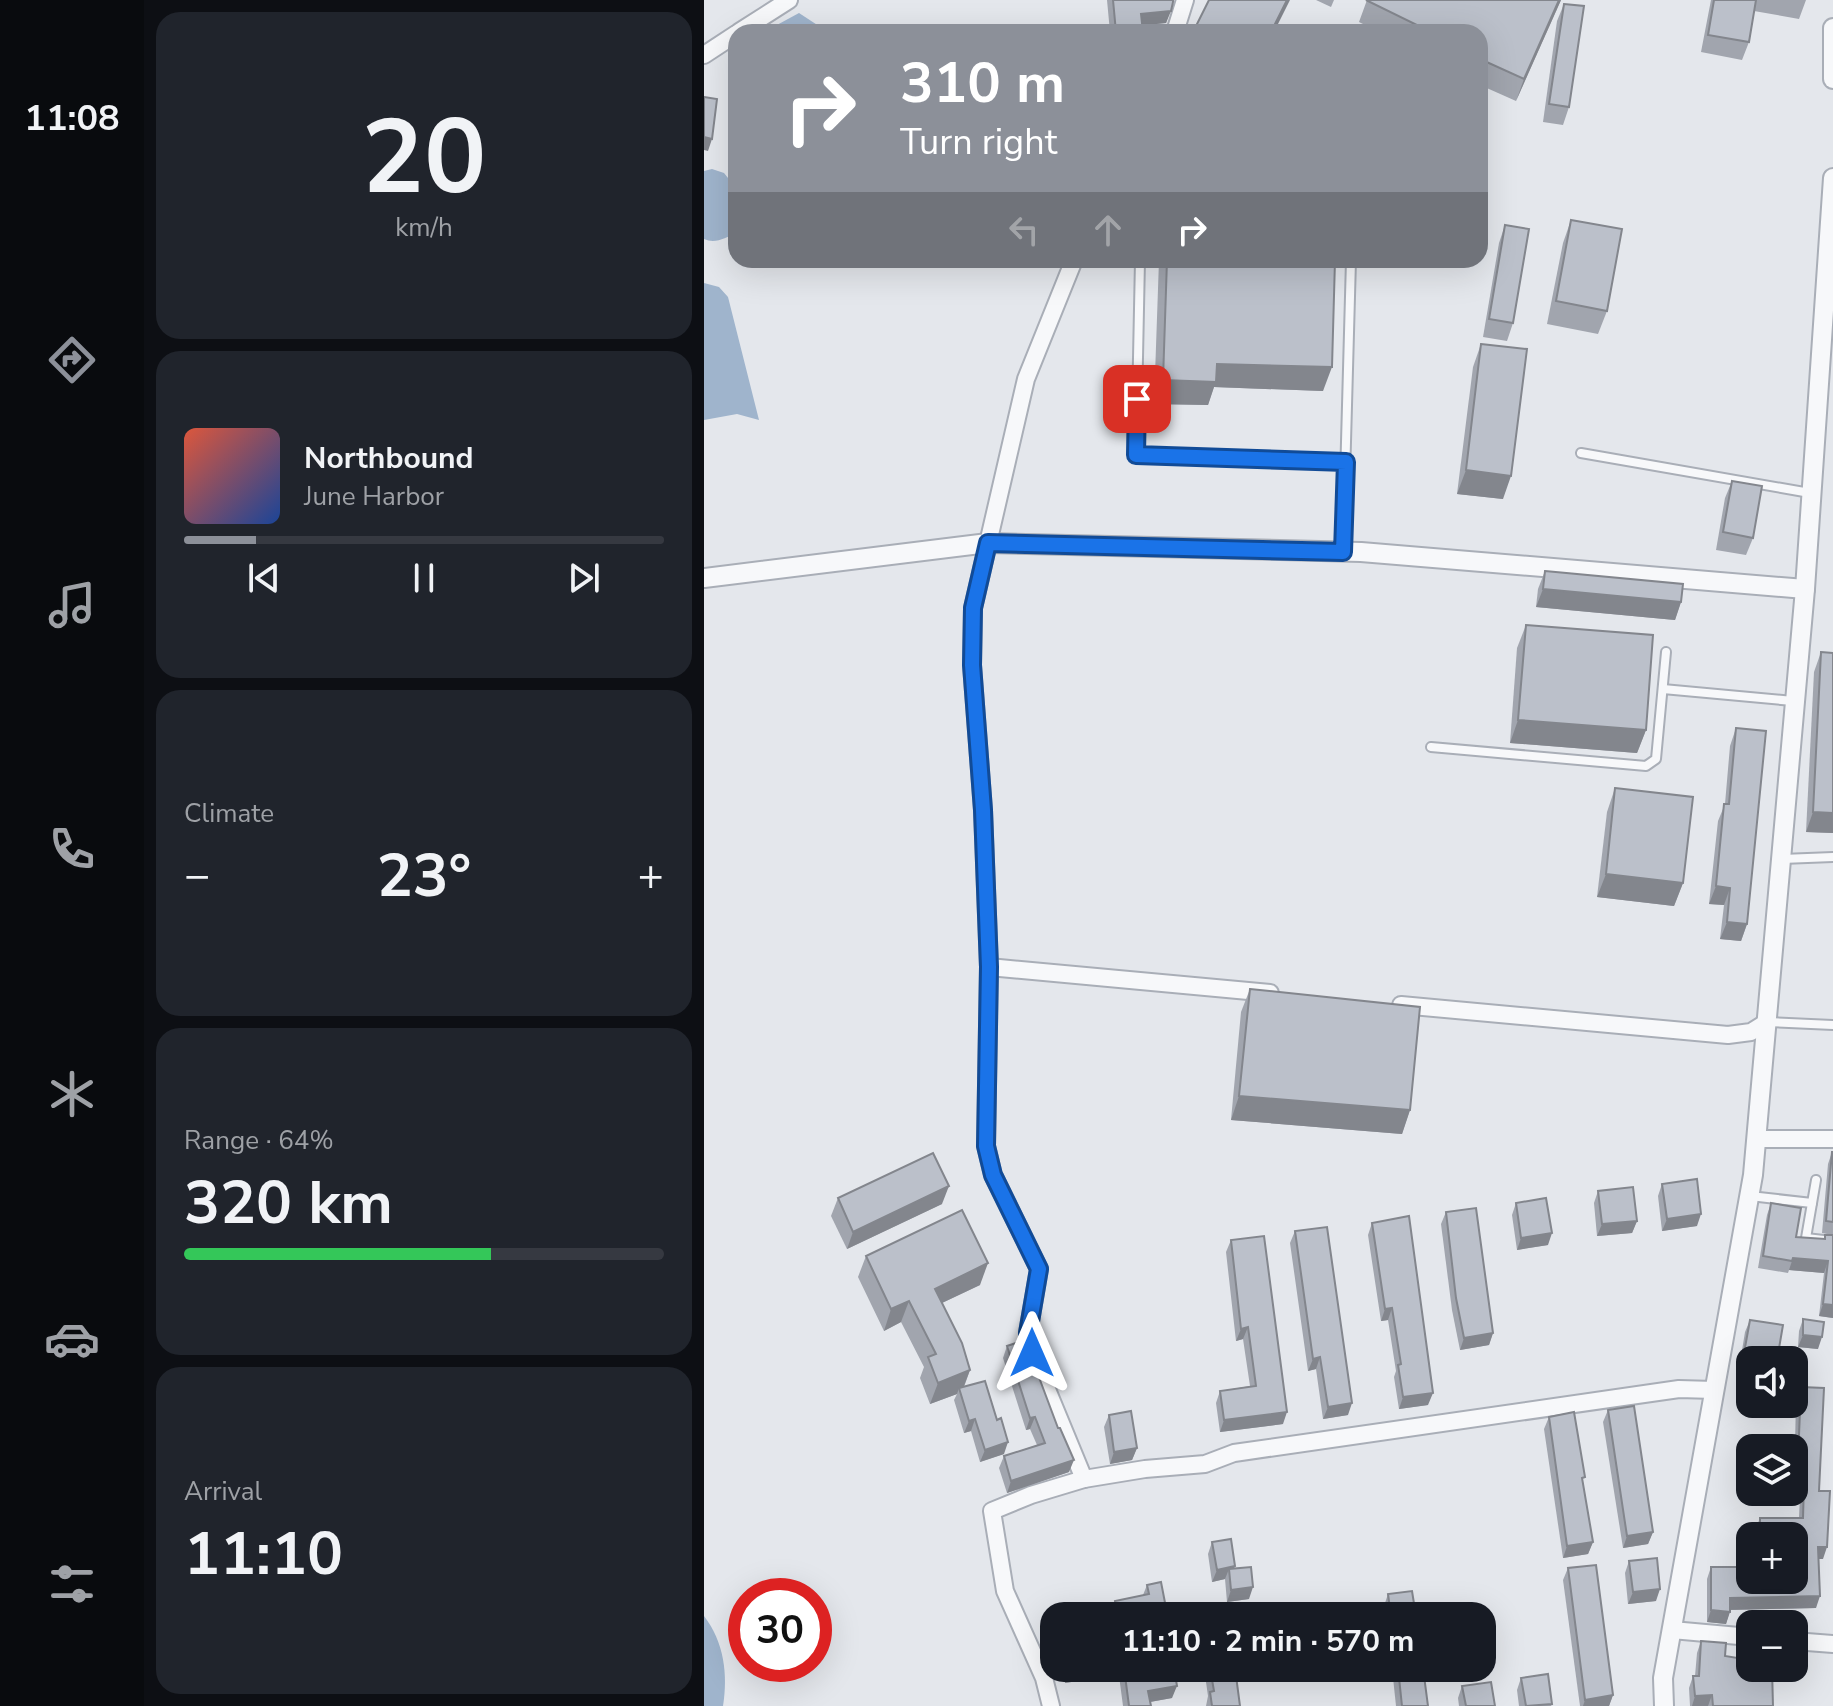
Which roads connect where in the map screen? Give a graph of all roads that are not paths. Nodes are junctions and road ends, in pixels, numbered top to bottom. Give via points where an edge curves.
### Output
1 (789, 0) edge
2 (1185, 0) edge
3 (752, 24) edge
4 (1178, 24) edge
5 (1833, 28) edge
6 (728, 39) edge
7 (704, 55) edge
8 (1833, 79) edge
9 (1833, 178) edge
10 (1830, 265) edge
11 (1071, 268) edge
12 (1140, 268) edge
13 (1351, 268) edge
14 (1581, 453) dead end
15 (1346, 462) junction
16 (1810, 493) junction
17 (988, 543) junction
18 (1343, 552) junction
19 (704, 578) edge
20 (1805, 589) junction
21 (1666, 652) dead end
22 (1663, 689) junction
23 (1795, 701) junction
24 (1431, 747) dead end
25 (1833, 857) edge
26 (1781, 859) junction
27 (989, 967) junction
28 (1282, 994) edge
29 (1378, 1003) edge
30 (1767, 1022) junction
31 (1833, 1025) edge
32 (1756, 1139) junction
33 (1833, 1139) edge
34 (1816, 1180) dead end
35 (1750, 1196) junction
36 (1812, 1203) junction
37 (1833, 1241) edge
38 (1714, 1390) junction
39 (1084, 1479) junction
40 (1672, 1630) junction
41 (1736, 1636) edge
42 (1808, 1642) edge
43 (1833, 1644) edge
44 (1051, 1706) edge
45 (1664, 1706) edge

1 - 3 street
2 - 4 street
5 - 8 street
6 - 7 street
9 - 10 street
10 - 16 street
11 - 17 street via 1026,379
12 - 15 lane via 1136,455
13 - 15 lane
14 - 16 lane
15 - 18 lane
16 - 20 street
17 - 18 street
17 - 19 street
17 - 27 street via 973,608 972,665
18 - 20 street
20 - 23 street
21 - 22 lane
22 - 23 lane
22 - 24 lane via 1656,759 1646,766
23 - 26 street
25 - 26 lane
26 - 30 street
27 - 28 street
27 - 39 street via 986,1146 993,1175 1039,1269 1028,1333 1032,1353
29 - 30 street via 1728,1035 1751,1032
30 - 31 lane
30 - 32 street
32 - 33 street
32 - 35 street
34 - 36 lane
35 - 36 lane
35 - 38 street
36 - 37 lane via 1806,1238
38 - 39 street via 1632,1395
38 - 40 street
39 - 44 street via 992,1511 1005,1591
40 - 41 street
40 - 45 street
42 - 43 street

